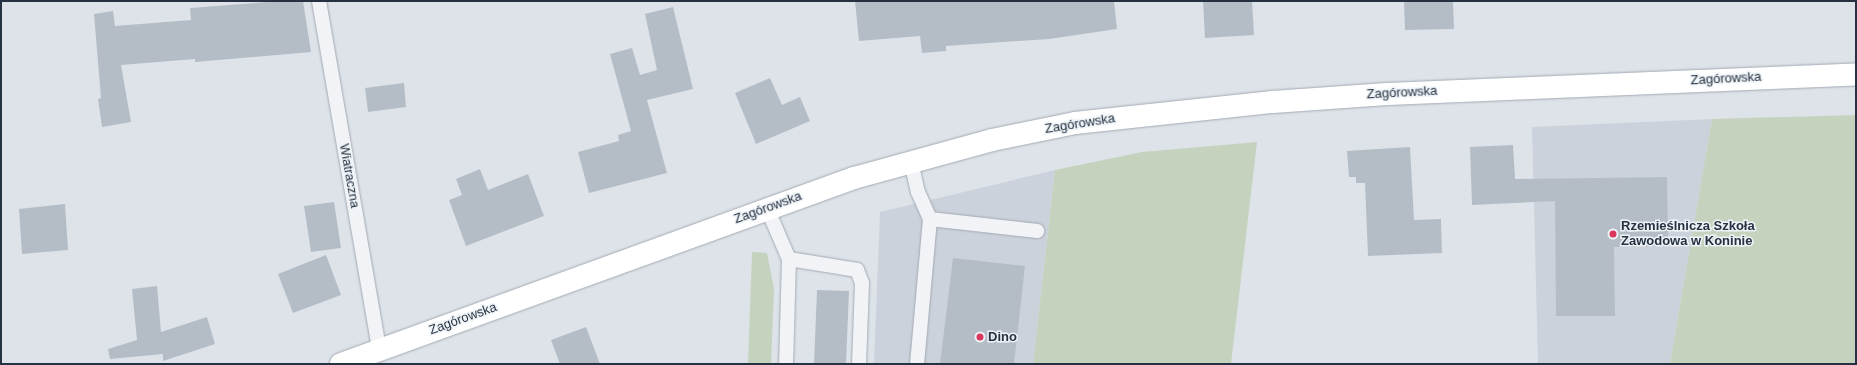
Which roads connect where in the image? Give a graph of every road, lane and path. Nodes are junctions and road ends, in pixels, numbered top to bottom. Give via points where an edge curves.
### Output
1 (319, 1) edge
2 (1856, 74) edge
3 (911, 162) junction
4 (767, 208) junction
5 (930, 219) junction
6 (1037, 231) dead end
7 (789, 259) junction
8 (379, 350) junction
9 (341, 364) edge
10 (786, 364) edge
11 (859, 364) edge
12 (917, 364) edge

1 - 8 lane, Wiatraczna
2 - 3 street, Zagórowska via 1387,94 1273,102 1075,123 992,140
3 - 4 street, Zagórowska
3 - 5 lane via 918,192
4 - 7 lane
4 - 8 street, Zagórowska
5 - 6 lane
5 - 12 lane
7 - 10 lane
7 - 11 lane via 857,270 862,283
8 - 9 street, Zagórowska

